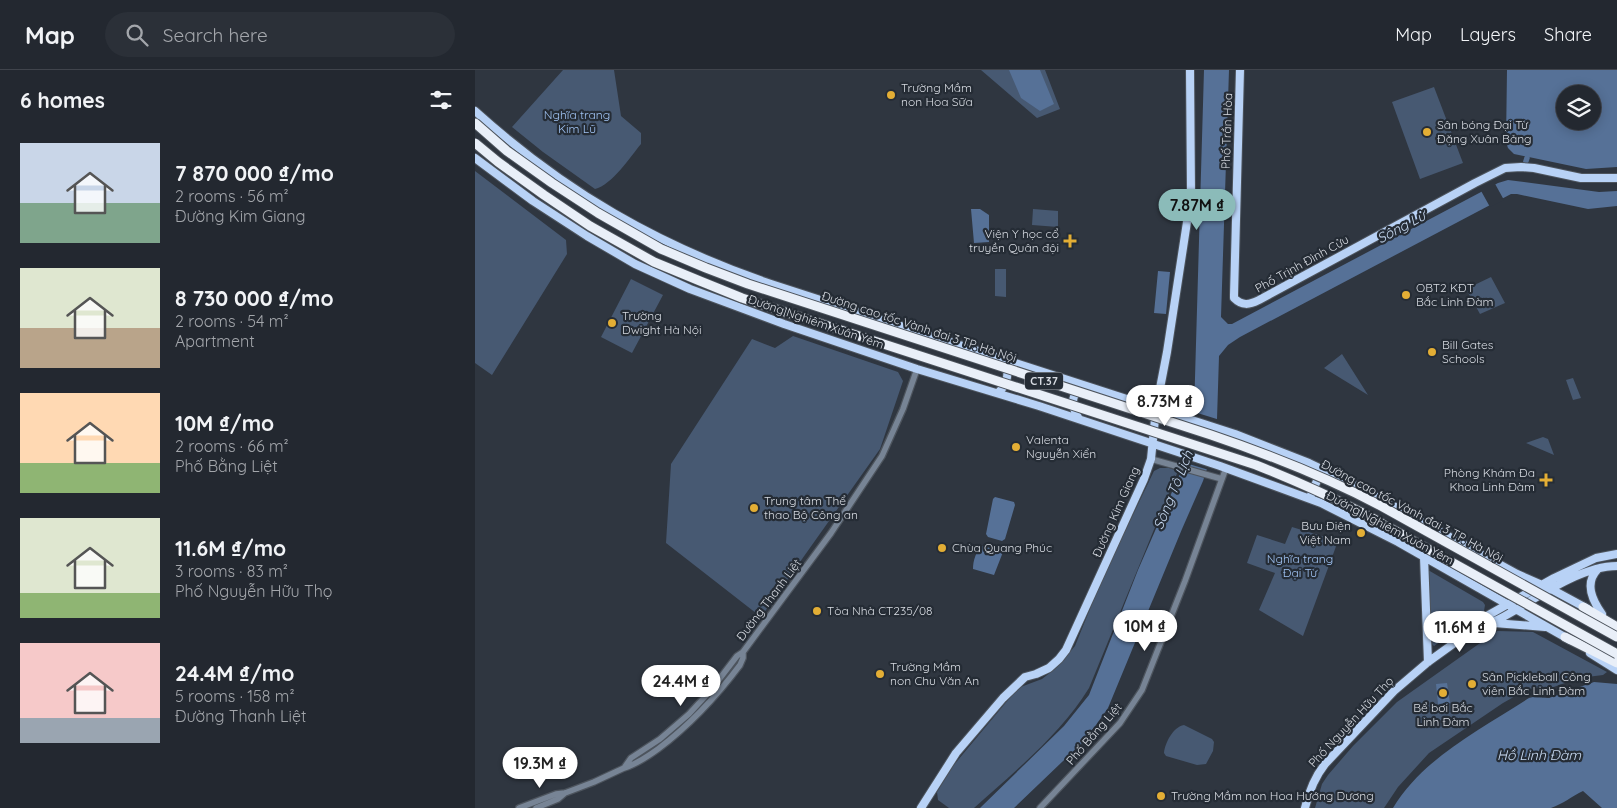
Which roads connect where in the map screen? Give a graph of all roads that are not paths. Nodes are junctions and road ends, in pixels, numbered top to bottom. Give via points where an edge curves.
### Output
1 (1190, 70) edge
2 (1240, 70) edge
3 (475, 110) edge
4 (475, 123) edge
5 (475, 143) edge
6 (475, 158) edge
7 (1617, 178) edge
8 (1247, 304) joint
9 (1006, 362) junction
10 (917, 369) junction
11 (1083, 385) junction
12 (998, 393) junction
13 (1156, 409) junction
14 (1079, 419) junction
15 (1152, 444) junction
16 (1151, 459) junction
17 (1223, 467) junction
18 (1321, 469) junction
19 (1219, 478) junction
20 (1309, 499) junction
21 (1395, 506) junction
22 (1380, 532) junction
23 (1617, 554) edge
24 (1423, 557) junction
25 (1603, 566) junction
26 (1617, 566) edge
27 (1541, 584) junction
28 (1551, 589) junction
29 (1524, 594) junction
30 (1534, 599) junction
31 (1506, 604) junction
32 (1583, 607) junction
33 (1516, 609) junction
34 (1602, 614) junction
35 (1617, 622) edge
36 (1494, 623) junction
37 (1478, 626) junction
38 (1617, 627) edge
39 (1548, 628) junction
40 (1565, 637) joint
41 (1617, 637) edge
42 (743, 652) junction
43 (1617, 654) edge
44 (1428, 662) junction
45 (1615, 667) edge
46 (676, 726) junction
47 (681, 731) junction
48 (624, 768) junction
49 (565, 793) junction
50 (926, 807) edge
51 (519, 808) edge
52 (536, 808) edge
53 (1040, 808) edge
54 (1305, 808) edge

1 - 13 main road, Đường Kim Giang via 1190,200
2 - 8 main road, Phố Trần Hòa via 1234,294 1237,301
3 - 9 main road, Đường Nghiêm Xuân Yêm via 522,152 576,191 676,246 753,278
4 - 41 highway, Đường cao tốc Vành đai 3 TP. Hà Nội / CT.37, bridge via 552,183 661,249 748,284 1306,469 1346,487
5 - 43 highway, Đường cao tốc Vành đai 3 TP. Hà Nội / CT.37, bridge via 543,195 654,262 742,298 1239,460 1300,483 1339,500
6 - 10 main road, Đường Nghiêm Xuân Yêm via 533,201 635,264 690,289
7 - 8 main road, Phố Trịnh Đình Cửu via 1581,178 1534,168 1505,168 1298,280
9 - 11 main road, Đường Nghiêm Xuân Yêm
9 - 12 main road via 1007,381
10 - 12 main road, Đường Nghiêm Xuân Yêm
10 - 42 street, Đường Thanh Liệt via 882,456 806,568
11 - 13 main road, Đường Nghiêm Xuân Yêm
11 - 14 main road via 1073,395
12 - 14 main road, Đường Nghiêm Xuân Yêm
13 - 15 main road, Đường Kim Giang
13 - 18 main road, Đường Nghiêm Xuân Yêm via 1227,432
14 - 15 main road, Đường Nghiêm Xuân Yêm
15 - 16 main road, Đường Kim Giang
15 - 17 main road, Đường Nghiêm Xuân Yêm
16 - 19 street
16 - 50 main road, Đường Kim Giang via 1066,650 1049,668 1025,677 1003,698 956,753
17 - 19 street, Phố Bằng Liệt
17 - 20 main road, Đường Nghiêm Xuân Yêm
18 - 20 main road
18 - 21 main road, Đường Nghiêm Xuân Yêm
19 - 53 street, Phố Bằng Liệt via 1185,581 1142,690 1120,723
20 - 22 main road, Đường Nghiêm Xuân Yêm
21 - 22 main road
21 - 27 main road, Đường Nghiêm Xuân Yêm
22 - 24 main road, Đường Nghiêm Xuân Yêm
23 - 27 main road, Phố Nguyễn Hữu Thọ via 1596,558
24 - 31 main road, Đường Nghiêm Xuân Yêm
24 - 44 main road
25 - 26 main road, Phố Nguyễn Hữu Thọ
25 - 28 main road, Phố Nguyễn Hữu Thọ
25 - 34 main road via 1592,575 1590,590
27 - 28 main road, Đường Nghiêm Xuân Yêm
27 - 29 main road, Phố Nguyễn Hữu Thọ
28 - 30 main road, Phố Nguyễn Hữu Thọ
28 - 32 main road, Đường Nghiêm Xuân Yêm
29 - 30 street
29 - 31 main road, Phố Nguyễn Hữu Thọ
30 - 33 main road, Phố Nguyễn Hữu Thọ
31 - 33 main road, Đường Nghiêm Xuân Yêm
31 - 37 main road, Phố Nguyễn Hữu Thọ via 1485,617
32 - 34 main road, Đường Nghiêm Xuân Yêm
32 - 38 highway
33 - 36 main road, Phố Nguyễn Hữu Thọ
33 - 39 main road, Đường Nghiêm Xuân Yêm
34 - 35 main road, Đường Nghiêm Xuân Yêm
36 - 37 main road, Phố Nguyễn Hữu Thọ
36 - 39 main road
37 - 44 main road, Phố Nguyễn Hữu Thọ
39 - 40 main road, Đường Nghiêm Xuân Yêm
40 - 45 highway
42 - 46 street, Đường Thanh Liệt
42 - 47 street via 743,658 727,682
44 - 54 main road, Phố Nguyễn Hữu Thọ via 1395,690 1325,764 1315,776
46 - 47 street
46 - 48 street, Đường Thanh Liệt via 631,758
47 - 48 street via 635,765
48 - 49 street, Đường Thanh Liệt
49 - 51 street, Đường Thanh Liệt
49 - 52 street

